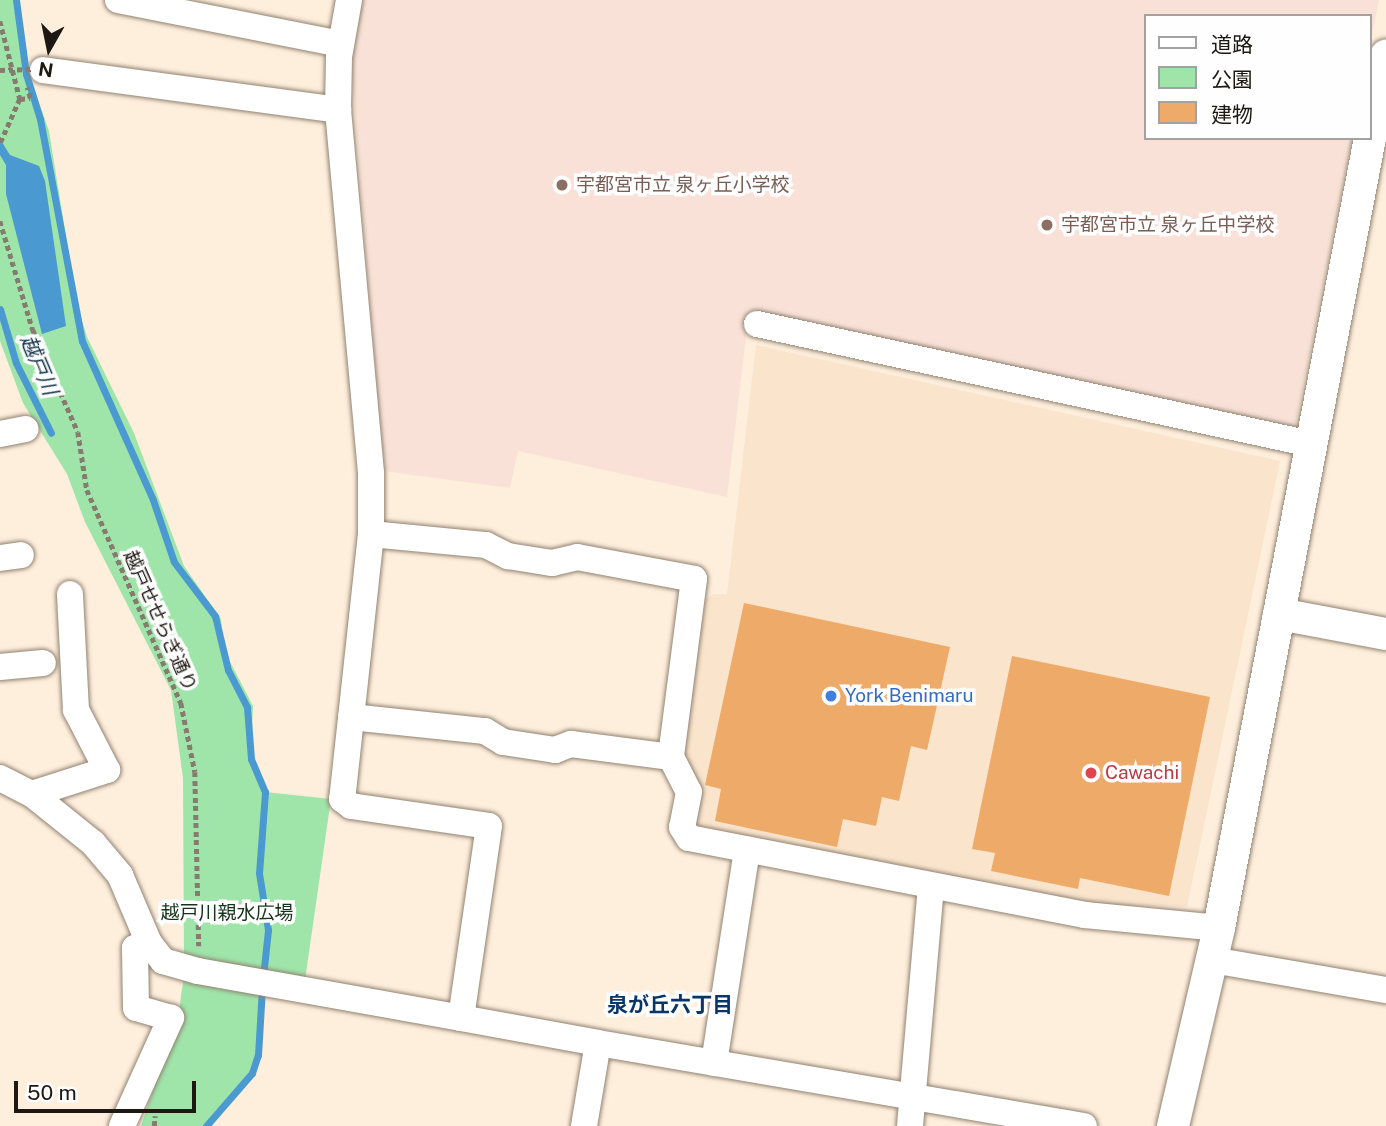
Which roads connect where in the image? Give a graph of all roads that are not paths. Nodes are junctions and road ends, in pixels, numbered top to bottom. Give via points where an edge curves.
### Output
1 (118, 0) edge
2 (349, 0) edge
3 (341, 44) junction
4 (1386, 55) edge
5 (38, 70) road end
6 (338, 110) junction
7 (1372, 128) edge
8 (1370, 140) edge
9 (757, 324) dead end
10 (26, 429) dead end
11 (0, 434) edge
12 (1311, 444) junction
13 (371, 534) junction
14 (70, 594) dead end
15 (1279, 614) junction
16 (1386, 634) edge
17 (43, 663) dead end
18 (0, 667) edge
19 (351, 717) junction
20 (671, 757) junction
21 (0, 778) edge
22 (32, 794) junction
23 (747, 850) junction
24 (930, 887) junction
25 (1219, 928) junction
26 (149, 943) junction
27 (1212, 960) junction
28 (1386, 990) edge
29 (461, 1018) junction
30 (598, 1043) junction
31 (714, 1063) junction
32 (912, 1099) junction
33 (122, 1126) edge
34 (584, 1126) edge
35 (910, 1126) edge
36 (1084, 1126) edge
37 (1173, 1126) edge

1 - 3 street
2 - 3 street
3 - 6 street
4 - 7 street
5 - 6 street
6 - 13 street via 371,473
8 - 12 street
9 - 12 street
10 - 11 street
12 - 15 street
13 - 19 street
13 - 20 street via 486,545 508,556 552,563 577,557 694,579
14 - 22 street via 76,710 107,770
15 - 16 street
15 - 25 street
17 - 18 street
19 - 20 street via 485,731 503,742 555,750 571,744
19 - 29 street via 342,799 351,806 489,826
20 - 23 street via 689,792 682,827 689,838
21 - 22 street
22 - 26 street via 93,843 120,875
23 - 24 street
23 - 31 street
24 - 25 street via 1085,915
24 - 32 street
25 - 27 street
26 - 29 street via 163,961 198,971
26 - 33 street via 135,948 136,1008 171,1018
27 - 28 street
27 - 37 street
29 - 30 street
30 - 31 street
30 - 34 street
31 - 32 street
32 - 35 street
32 - 36 street

